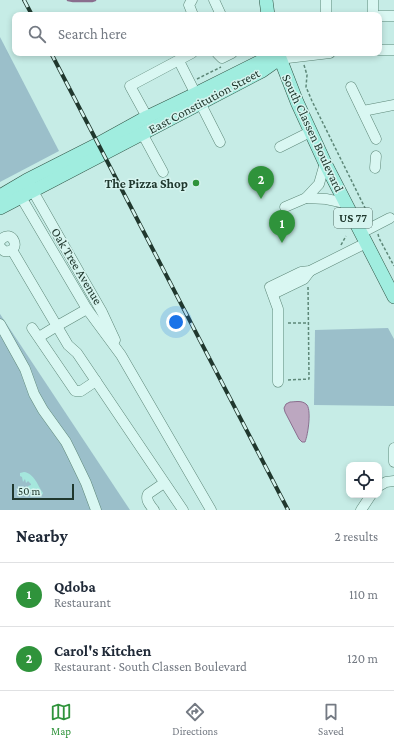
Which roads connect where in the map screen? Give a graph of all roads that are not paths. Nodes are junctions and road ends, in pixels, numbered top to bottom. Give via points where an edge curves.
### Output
1 (192, 0) edge
2 (214, 0) edge
3 (266, 0) edge
4 (326, 0) edge
5 (373, 0) edge
6 (192, 12) edge
7 (220, 12) edge
8 (268, 12) edge
9 (326, 12) edge
10 (373, 12) edge
11 (382, 16) edge
12 (394, 16) edge
13 (382, 50) edge
14 (394, 50) edge
15 (187, 56) edge
16 (278, 56) edge
17 (179, 61) junction
18 (351, 87) dead end
19 (198, 99) junction
20 (394, 104) edge
21 (363, 111) junction
22 (147, 117) junction
23 (310, 132) junction
24 (142, 134) junction
25 (376, 139) dead end
26 (220, 142) dead end
27 (280, 147) dead end
28 (376, 156) dead end
29 (325, 163) junction
30 (375, 168) dead end
31 (163, 172) dead end
32 (30, 186) junction
33 (18, 192) junction
34 (0, 196) edge
35 (306, 198) junction
36 (345, 203) junction
37 (285, 207) dead end
38 (0, 208) edge
39 (390, 218) dead end
40 (363, 238) junction
41 (0, 241) edge
42 (0, 247) edge
43 (12, 250) junction
44 (79, 272) junction
45 (69, 279) junction
46 (394, 297) edge
47 (86, 309) junction
48 (0, 324) edge
49 (57, 326) junction
50 (32, 328) dead end
51 (39, 338) junction
52 (121, 355) junction
53 (96, 381) junction
54 (280, 381) road end
55 (394, 448) edge
56 (394, 462) edge
57 (394, 481) edge
58 (164, 483) junction
59 (382, 484) edge
60 (369, 498) edge
61 (96, 510) edge
62 (154, 510) edge
63 (182, 510) edge
64 (211, 510) edge
65 (361, 510) edge

1 - 6 street via 189,5
2 - 7 street
3 - 8 main road
4 - 9 street
5 - 10 street
11 - 12 street
13 - 14 street
15 - 17 street
16 - 19 main road, East Constitution Street via 261,61
16 - 23 main road, South Classen Boulevard / US 77
17 - 19 street
17 - 22 street via 130,86
18 - 21 street
19 - 22 main road, East Constitution Street
19 - 24 main road, East Constitution Street
19 - 26 street
20 - 21 street
21 - 25 street
22 - 32 main road, East Constitution Street
23 - 27 street
23 - 29 main road, South Classen Boulevard / US 77
24 - 31 street
24 - 32 main road, East Constitution Street
28 - 30 street
29 - 35 street via 319,184
29 - 36 main road, South Classen Boulevard / US 77
32 - 33 main road, East Constitution Street
32 - 44 street, Oak Tree Avenue
33 - 34 main road, East Constitution Street
33 - 38 main road, East Constitution Street
33 - 45 street, Oak Tree Avenue
35 - 36 street
35 - 37 street
36 - 40 main road, South Classen Boulevard / US 77
39 - 40 street via 374,226
40 - 46 main road, South Classen Boulevard / US 77
40 - 54 street via 307,275 301,272 271,291 278,309
41 - 43 street via 9,236 15,241
42 - 43 street via 7,252
43 - 49 street
44 - 45 street
44 - 52 street, Oak Tree Avenue via 102,312
45 - 47 street, Oak Tree Avenue
47 - 49 street
47 - 52 street, Oak Tree Avenue
48 - 61 street via 25,369 34,394 66,442
49 - 51 street
49 - 53 street via 68,345 77,353
50 - 51 street
51 - 53 street via 75,391 81,391
52 - 64 street, Oak Tree Avenue
53 - 58 street
55 - 56 street
57 - 59 street
58 - 62 street via 146,496
58 - 63 street
60 - 65 street

